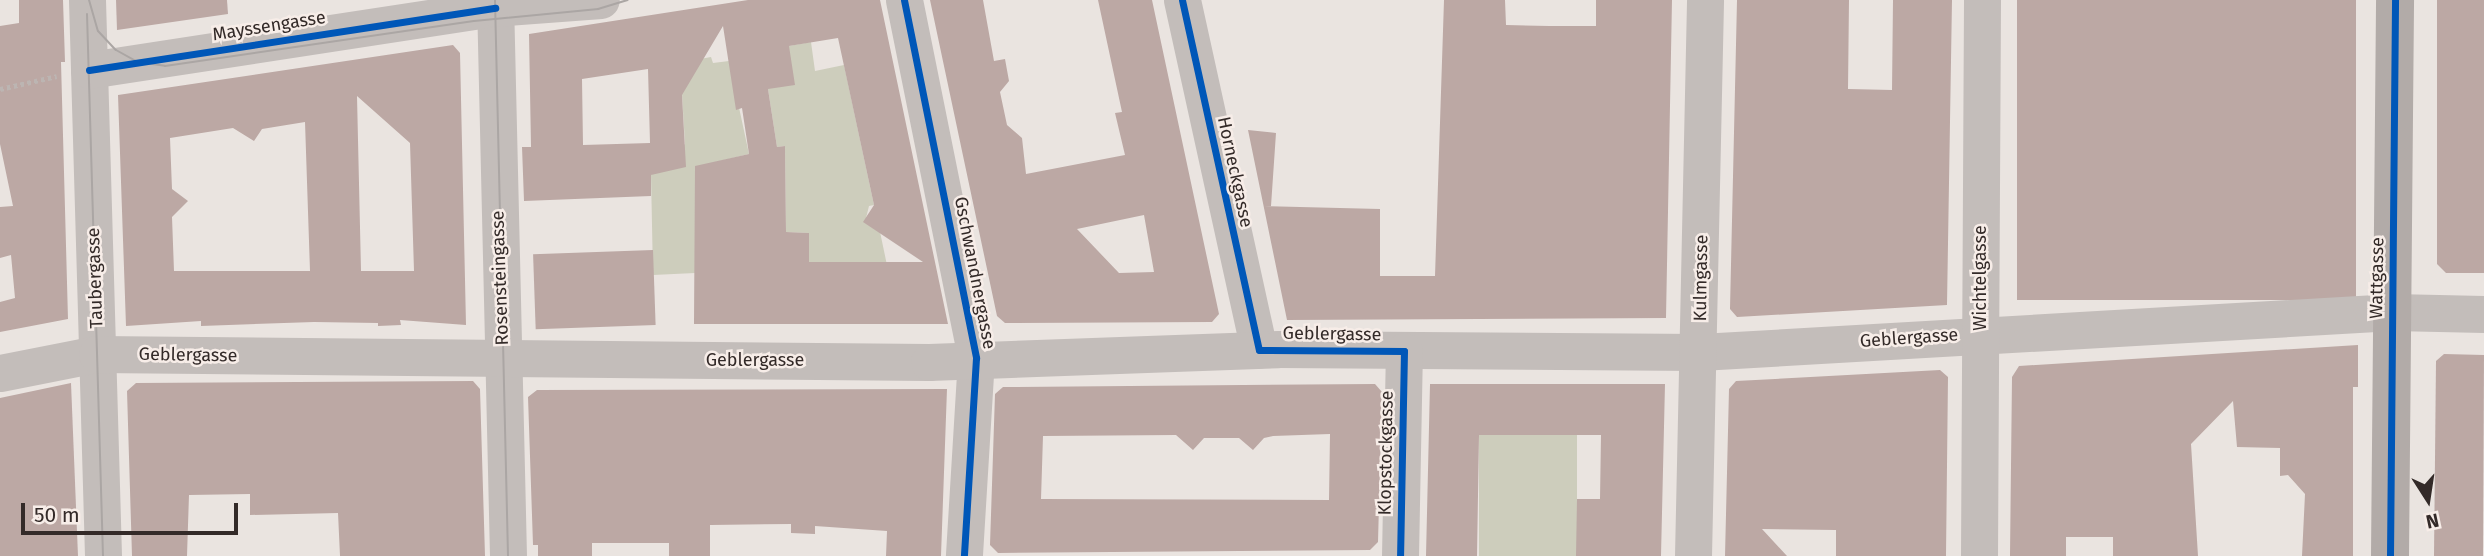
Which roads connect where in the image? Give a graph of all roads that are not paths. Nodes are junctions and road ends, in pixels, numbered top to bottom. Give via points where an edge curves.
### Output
1 (87, 0) edge
2 (601, 0) edge
3 (904, 0) edge
4 (1182, 0) edge
5 (1705, 0) edge
6 (1982, 0) edge
7 (2395, 0) edge
8 (495, 4) edge
9 (89, 70) junction
10 (2393, 312) junction
11 (2484, 314) edge
12 (1979, 334) junction
13 (1259, 350) junction
14 (1404, 351) junction
15 (1700, 352) junction
16 (97, 354) junction
17 (976, 358) junction
18 (503, 359) junction
19 (0, 373) edge
20 (103, 556) edge
21 (508, 556) edge
22 (964, 556) edge
23 (1400, 556) edge
24 (1693, 556) edge
25 (1979, 556) edge
26 (2390, 556) edge

1 - 9 street, Taubergasse
2 - 8 street, Mayssengasse
3 - 17 street, Gschwandnergasse
4 - 13 street, Horneckgasse
5 - 15 street, Kulmgasse
6 - 12 street, Wichtelgasse
7 - 10 main road, Wattgasse
8 - 9 street, Mayssengasse
8 - 18 street, Rosensteingasse
9 - 16 street, Taubergasse
10 - 11 street, Geblergasse
10 - 12 street, Geblergasse
10 - 26 main road, Wattgasse
12 - 15 street, Geblergasse
12 - 25 street, Wichtelgasse
13 - 14 street, Geblergasse
13 - 17 street, Geblergasse
14 - 15 street, Geblergasse
14 - 23 street, Klopstockgasse
15 - 24 street, Kulmgasse
16 - 18 street, Geblergasse
16 - 19 street, Geblergasse
16 - 20 street, Taubergasse
17 - 18 street, Geblergasse
17 - 22 street, Gschwandnergasse
18 - 21 street, Rosensteingasse

